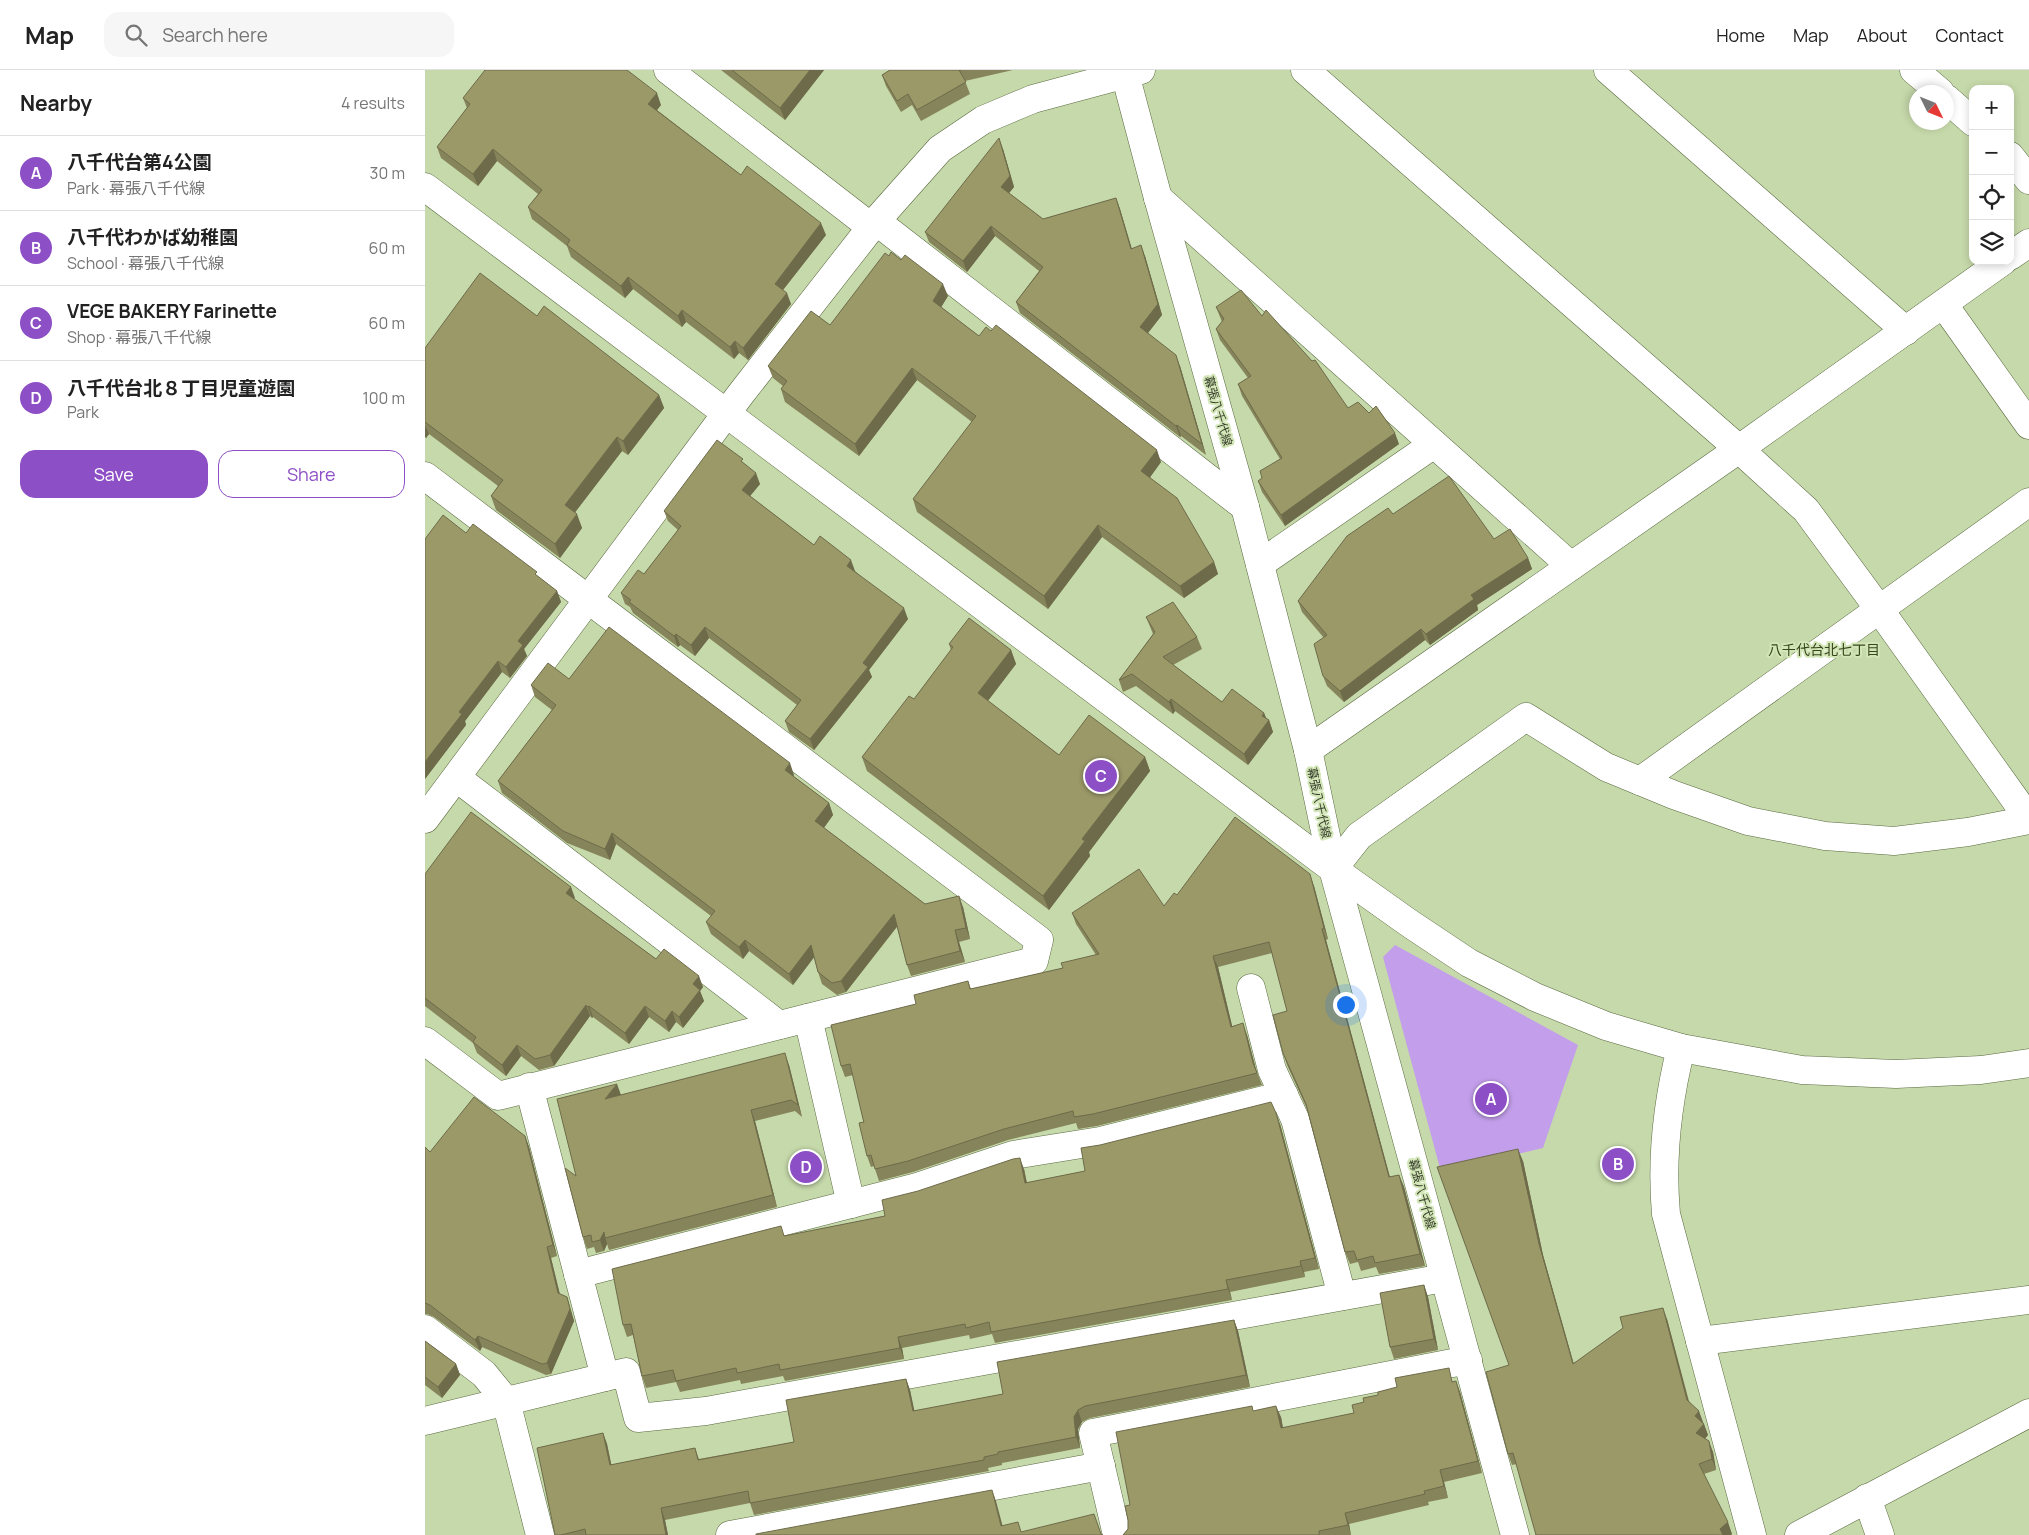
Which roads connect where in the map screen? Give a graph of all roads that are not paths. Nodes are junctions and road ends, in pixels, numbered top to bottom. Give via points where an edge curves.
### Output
1 (668, 70) edge
2 (1305, 70) edge
3 (1608, 70) edge
4 (1914, 70) edge
5 (1131, 71) edge
6 (1931, 85) edge
7 (1954, 105) edge
8 (1969, 118) edge
9 (2014, 161) edge
10 (2029, 180) edge
11 (425, 187) edge
12 (1158, 198) junction
13 (873, 224) junction
14 (2029, 243) edge
15 (2014, 253) edge
16 (1997, 265) edge
17 (1943, 304) junction
18 (1906, 331) junction
19 (727, 413) junction
20 (2029, 425) edge
21 (1434, 444) junction
22 (1739, 449) junction
23 (427, 483) edge
24 (2029, 502) edge
25 (1245, 507) junction
26 (1260, 564) junction
27 (1571, 566) junction
28 (589, 600) junction
29 (1879, 609) junction
30 (1308, 750) junction
31 (457, 778) junction
32 (1640, 781) junction
33 (425, 819) edge
34 (2029, 820) edge
35 (1333, 869) junction
36 (1251, 988) dead end
37 (808, 1018) junction
38 (779, 1025) junction
39 (425, 1041) edge
40 (1681, 1048) junction
41 (2029, 1063) edge
42 (529, 1087) junction
43 (1284, 1095) junction
44 (851, 1204) junction
45 (578, 1274) junction
46 (1445, 1278) junction
47 (1341, 1296) junction
48 (2029, 1300) edge
49 (425, 1329) edge
50 (1700, 1340) junction
51 (1467, 1360) junction
52 (605, 1377) junction
53 (506, 1401) junction
54 (2029, 1413) edge
55 (425, 1420) edge
56 (1101, 1466) junction
57 (1867, 1498) junction
58 (540, 1535) edge
59 (730, 1535) edge
60 (1117, 1535) edge
61 (1515, 1535) edge
62 (1752, 1535) edge
63 (1799, 1535) edge
64 (1880, 1535) edge

1 - 13 street
2 - 22 street
3 - 18 street
4 - 6 street
5 - 12 street, 幕張八千代線
5 - 13 street via 1033,98 983,120 940,149
7 - 8 street
9 - 10 street
11 - 19 street
12 - 21 street
12 - 25 street, 幕張八千代線
13 - 19 street
13 - 25 street
14 - 15 street
16 - 17 street
17 - 18 street
17 - 20 street
18 - 22 street
19 - 28 street
19 - 35 street
21 - 26 street
21 - 27 street
22 - 27 street
22 - 29 street via 1806,510
23 - 28 street
24 - 29 street
25 - 26 street, 幕張八千代線
26 - 30 street, 幕張八千代線
27 - 30 street
28 - 31 street
28 - 37 street via 1039,940 1034,961
29 - 32 street
29 - 34 street
30 - 35 street, 幕張八千代線
31 - 33 street
31 - 38 street
32 - 34 street via 1749,821 1825,836 1894,841
32 - 35 street via 1606,767 1526,717 1359,836
35 - 40 street via 1469,963 1535,997 1606,1026
35 - 46 street, 幕張八千代線
36 - 43 street via 1272,1070
37 - 38 street
37 - 44 street
38 - 42 street
39 - 42 street via 497,1096
40 - 41 street via 1802,1070 1896,1074 1981,1070
40 - 50 street via 1672,1080 1664,1142 1665,1214
42 - 45 street
43 - 44 street via 1100,1141 1013,1155 917,1187
43 - 47 street via 1295,1119
44 - 45 street
45 - 52 street
46 - 47 street
46 - 51 street, 幕張八千代線
47 - 52 street via 706,1411 638,1418 625,1372
48 - 50 street
49 - 53 street via 484,1374
50 - 62 street
51 - 56 street via 1093,1433
51 - 61 street, 幕張八千代線
52 - 53 street
53 - 55 street
53 - 58 street
54 - 57 street
56 - 59 street
56 - 60 street
57 - 63 street
57 - 64 street

